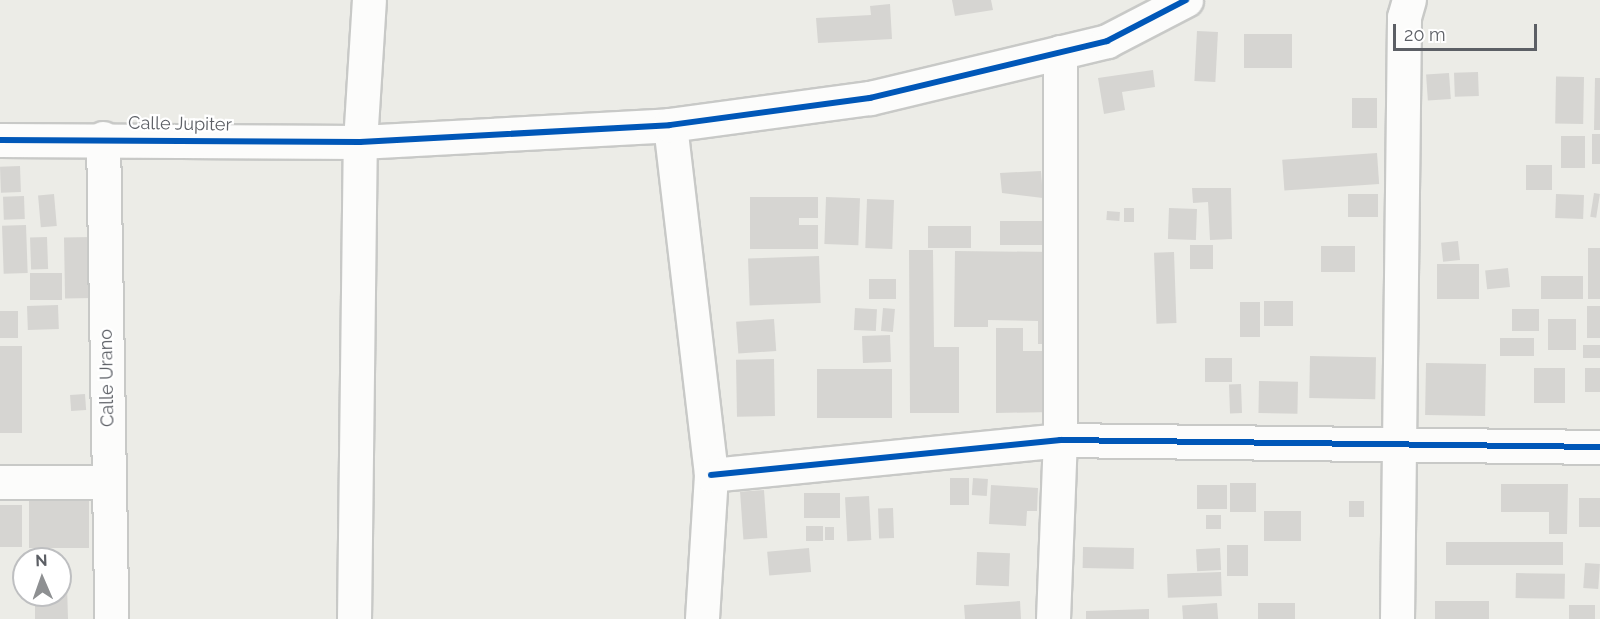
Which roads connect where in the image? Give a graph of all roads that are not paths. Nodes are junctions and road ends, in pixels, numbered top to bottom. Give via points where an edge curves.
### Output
1 (369, 0) edge
2 (1186, 0) edge
3 (1409, 0) edge
4 (1060, 52) junction
5 (670, 125) junction
6 (103, 138) junction
7 (0, 140) edge
8 (360, 142) junction
9 (1060, 440) junction
10 (1398, 444) junction
11 (1600, 447) edge
12 (711, 475) junction
13 (0, 482) edge
14 (108, 482) junction
15 (111, 619) edge
16 (354, 619) edge
17 (702, 619) edge
18 (1053, 619) edge
19 (1397, 619) edge

1 - 8 street
2 - 4 street, Calle Jupiter via 1107,41
3 - 10 street via 1404,17
4 - 5 street, Calle Jupiter via 870,98
4 - 9 street
5 - 8 street, Calle Jupiter
5 - 12 street
6 - 7 street, Calle Jupiter
6 - 8 street, Calle Jupiter
6 - 14 street, Calle Urano
8 - 16 street
9 - 10 street
9 - 12 street
9 - 18 street
10 - 11 street
10 - 19 street
12 - 17 street
13 - 14 street
14 - 15 street, Calle Urano

